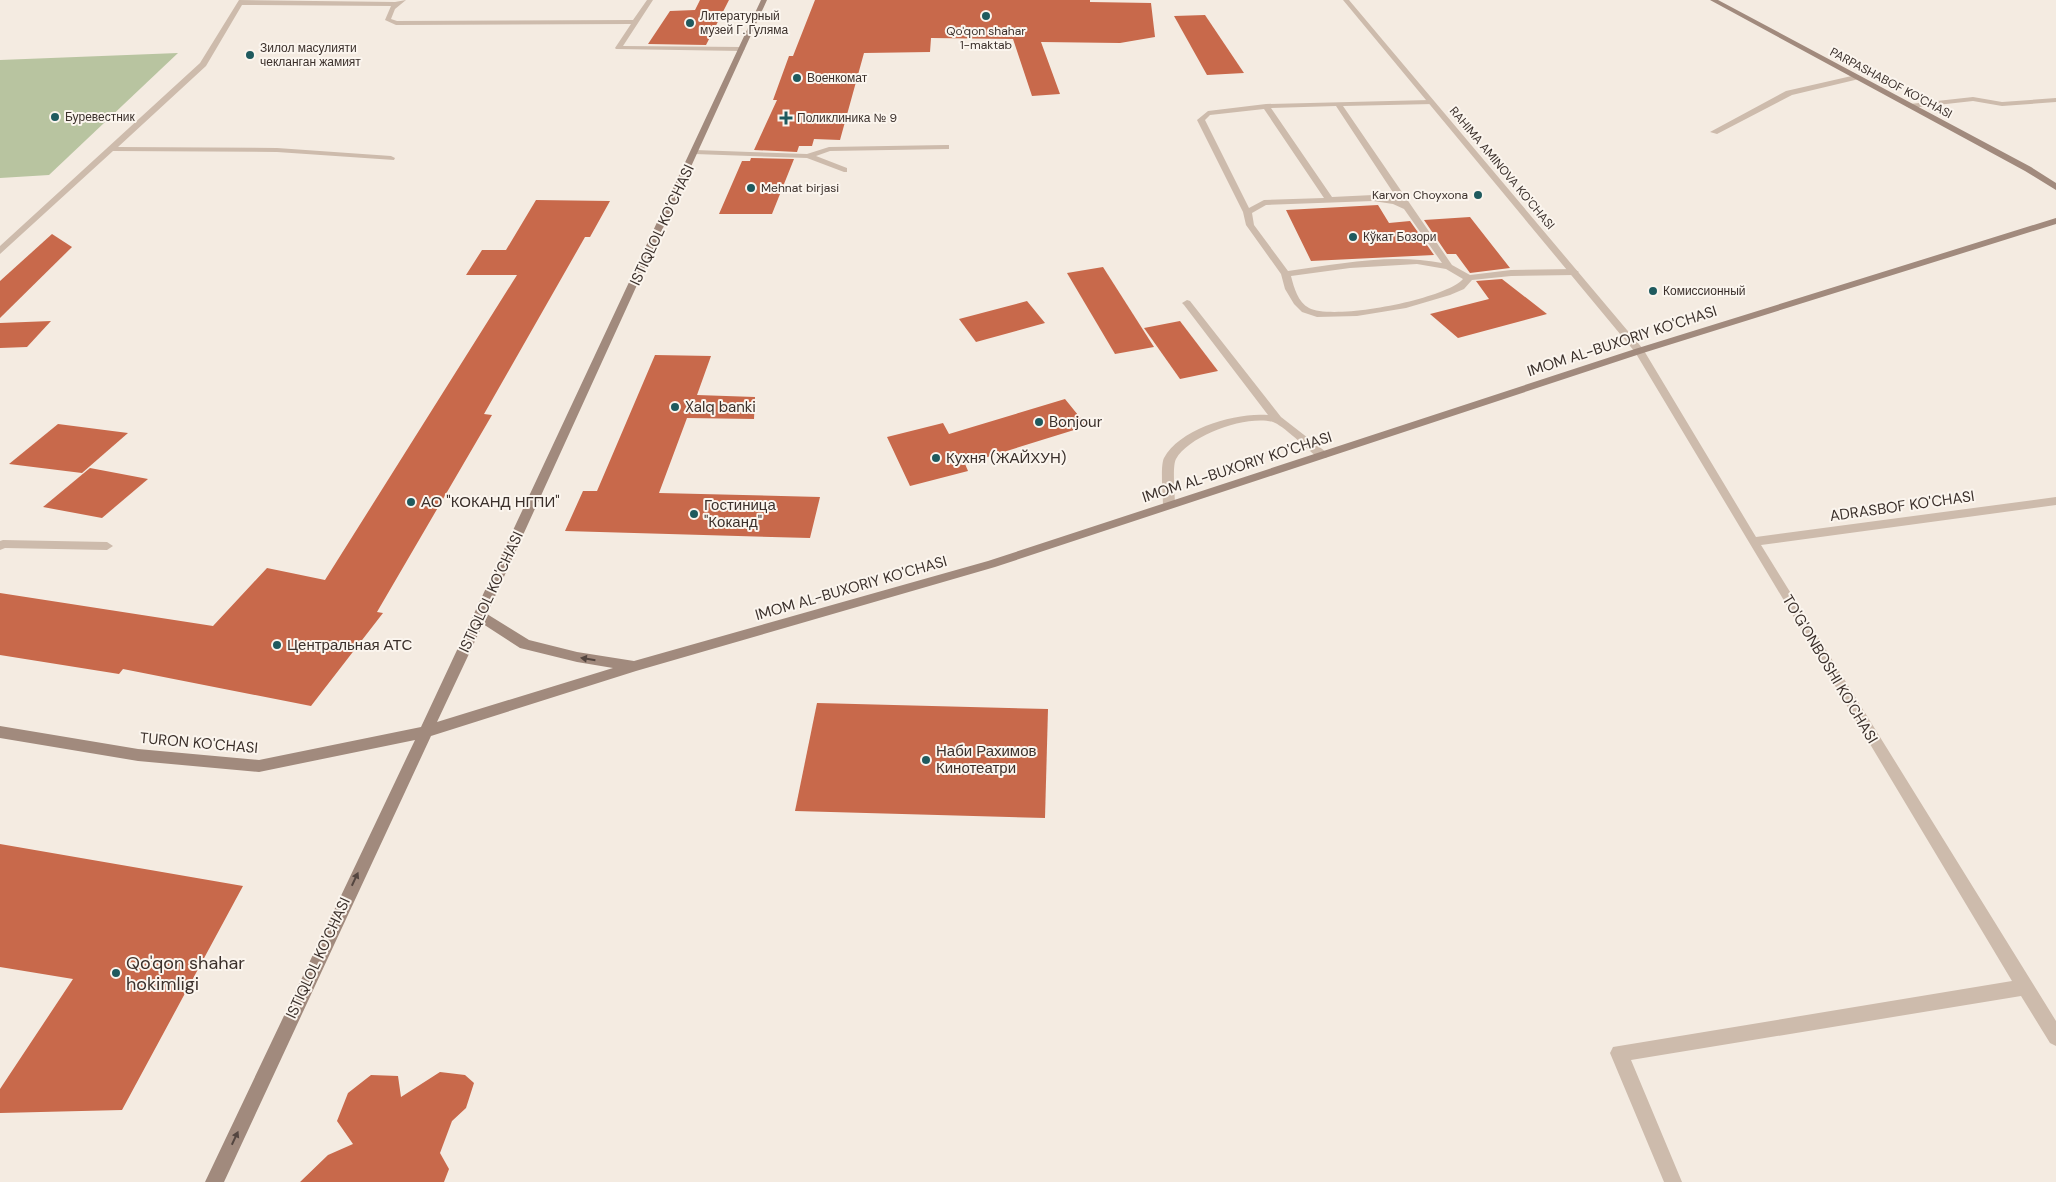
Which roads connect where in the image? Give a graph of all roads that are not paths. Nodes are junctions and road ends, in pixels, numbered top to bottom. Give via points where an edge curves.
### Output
1 (404, 0) edge
2 (650, 0) edge
3 (764, 0) edge
4 (1346, 0) edge
5 (1713, 0) edge
6 (241, 2) edge
7 (396, 4) junction
8 (635, 22) junction
9 (742, 49) junction
10 (1856, 77) junction
11 (2056, 100) edge
12 (1430, 102) junction
13 (1338, 104) junction
14 (1266, 106) junction
15 (1910, 106) junction
16 (1714, 132) dead end
17 (946, 147) dead end
18 (112, 148) junction
19 (695, 152) junction
20 (808, 156) junction
21 (391, 158) dead end
22 (844, 170) dead end
23 (2056, 187) edge
24 (1330, 200) junction
25 (1407, 207) junction
26 (1247, 212) junction
27 (2056, 221) edge
28 (0, 251) edge
29 (1449, 267) junction
30 (1574, 272) junction
31 (1286, 274) junction
32 (1469, 278) junction
33 (1187, 303) dead end
34 (1639, 350) junction
35 (1277, 419) junction
36 (1322, 455) junction
37 (2056, 501) edge
38 (1169, 505) junction
39 (1753, 542) junction
40 (1, 545) edge
41 (107, 546) dead end
42 (480, 616) junction
43 (636, 666) junction
44 (0, 732) edge
45 (424, 732) junction
46 (2024, 987) junction
47 (2056, 1037) edge
48 (214, 1182) edge
49 (1673, 1182) edge

1 - 7 street
2 - 8 street
3 - 9 main road, ISTIQLOL KO'CHASI
4 - 12 street, RAHIMA AMINOVA KO'CHASI
5 - 10 main road, PARPASHABOF KO'CHASI
6 - 7 street
6 - 18 street via 203,64
7 - 8 street via 388,20 396,23
8 - 9 street via 618,48
9 - 19 main road, ISTIQLOL KO'CHASI
10 - 15 main road, PARPASHABOF KO'CHASI
10 - 16 street via 1789,93
11 - 15 street via 2002,104 1973,99
12 - 13 street
12 - 30 street, RAHIMA AMINOVA KO'CHASI
13 - 14 street
13 - 25 street
14 - 24 street
14 - 26 street via 1208,113 1201,120
15 - 23 main road, PARPASHABOF KO'CHASI
17 - 20 street via 829,149
18 - 21 street via 276,150
18 - 28 street
19 - 20 street
19 - 42 main road, ISTIQLOL KO'CHASI
20 - 22 street
24 - 25 street via 1373,198
24 - 26 street via 1264,203
25 - 29 street
26 - 31 street via 1250,225
27 - 34 main road, IMOM AL-BUXORIY KO'CHASI
29 - 31 street via 1417,261 1350,265
29 - 32 street
30 - 32 street
30 - 34 street, RAHIMA AMINOVA KO'CHASI
31 - 32 street via 1290,294 1307,311 1330,315 1360,314 1400,306 1459,288
33 - 35 street
34 - 36 main road, IMOM AL-BUXORIY KO'CHASI
34 - 39 street, TO'G'ONBOSHI KO'CHASI
35 - 36 street
35 - 38 street via 1252,417 1184,442 1169,460
36 - 38 main road, IMOM AL-BUXORIY KO'CHASI
37 - 39 street, ADRASBOF KO'CHASI
38 - 43 main road, IMOM AL-BUXORIY KO'CHASI via 991,564
39 - 46 street, TO'G'ONBOSHI KO'CHASI
40 - 41 street
43 -> 42 main road via 577,657 525,644
42 - 45 main road, ISTIQLOL KO'CHASI
43 - 45 main road, IMOM AL-BUXORIY KO'CHASI
44 - 45 main road, TURON KO'CHASI via 138,755 259,766
48 -> 45 main road, ISTIQLOL KO'CHASI
46 - 47 street, TO'G'ONBOSHI KO'CHASI
46 - 49 street via 1619,1053

